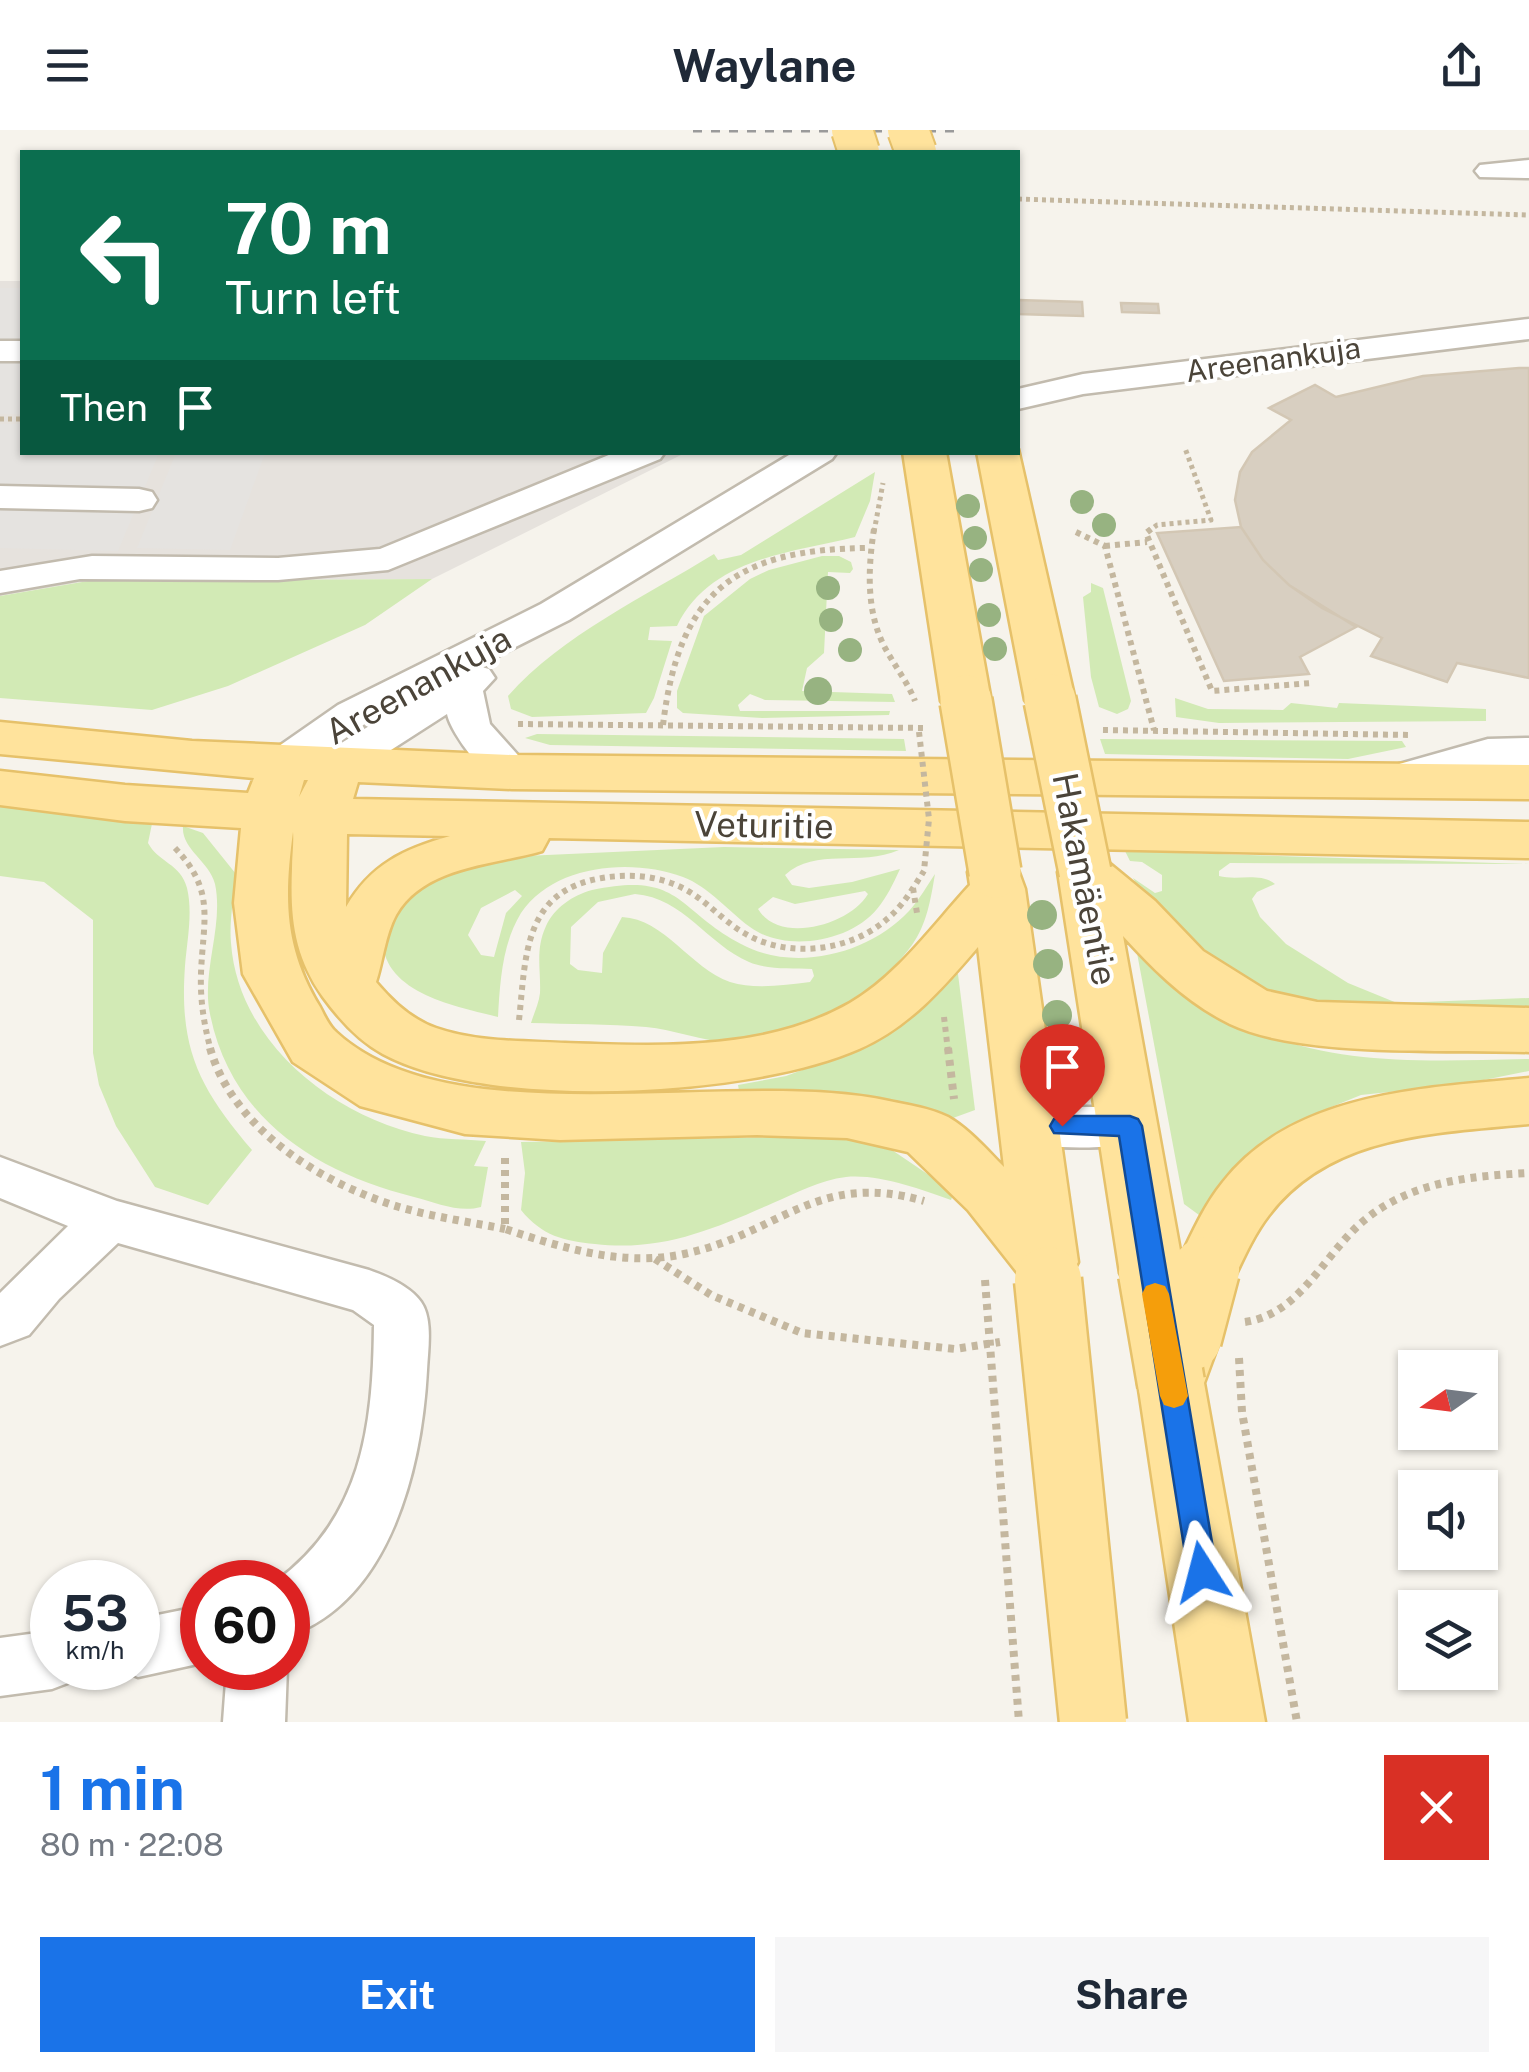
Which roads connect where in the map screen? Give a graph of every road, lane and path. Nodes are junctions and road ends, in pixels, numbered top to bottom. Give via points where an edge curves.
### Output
1 (908, 130) edge
2 (935, 150) edge
3 (1529, 168) edge
4 (1490, 171) dead end
5 (1020, 199) edge
6 (1529, 215) edge
7 (1529, 328) edge
8 (1020, 399) edge
9 (1185, 448) dead end
10 (641, 455) edge
11 (815, 455) edge
12 (999, 455) edge
13 (911, 463) edge
14 (0, 497) edge
15 (139, 500) dead end
16 (1076, 532) dead end
17 (1147, 542) junction
18 (1105, 546) junction
19 (868, 548) junction
20 (0, 582) edge
21 (555, 612) junction
22 (1311, 683) dead end
23 (462, 688) junction
24 (915, 701) joint
25 (1154, 730) dead end
26 (0, 738) edge
27 (512, 748) junction
28 (1529, 752) edge
29 (284, 763) junction
30 (1394, 780) junction
31 (1529, 782) edge
32 (0, 788) edge
33 (330, 790) junction
34 (267, 814) junction
35 (576, 823) junction
36 (1529, 840) edge
37 (924, 871) joint
38 (1086, 872) junction
39 (996, 880) junction
40 (913, 888) junction
41 (930, 961) junction
42 (348, 983) junction
43 (519, 1020) dead end
44 (1529, 1030) edge
45 (1529, 1101) edge
46 (1029, 1126) junction
47 (1130, 1126) junction
48 (506, 1146) dead end
49 (0, 1177) edge
50 (946, 1184) junction
51 (109, 1220) junction
52 (983, 1264) dead end
53 (1026, 1274) junction
54 (1200, 1285) junction
55 (0, 1323) edge
56 (1242, 1327) dead end
57 (1241, 1343) dead end
58 (310, 1593) edge
59 (30, 1663) edge
60 (0, 1667) edge
61 (256, 1690) edge
62 (254, 1722) edge
63 (1019, 1722) edge
64 (1093, 1722) edge
65 (1227, 1722) edge
66 (1297, 1722) edge

1 - 2 main road, bridge
3 - 4 street
5 - 6 path
7 - 8 street, Areenankuja via 1082,384
9 - 17 path via 1211,520 1157,525 1146,533
10 - 20 street via 388,558 355,565 92,567
11 - 21 street, Areenankuja
12 - 38 main road, Hakamäentie, bridge
13 - 19 path
13 - 39 main road, bridge via 966,701
14 - 15 street
16 - 18 path
17 - 18 path
17 - 22 path via 1212,691
18 - 25 path
19 - 24 path via 876,629
19 - 27 path via 821,549 770,562 709,598 680,645 662,725
21 - 23 street, Areenankuja
21 - 29 street, Areenankuja via 352,714
23 - 27 street, Areenankuja via 470,728
23 - 33 street, Areenankuja
24 - 37 path, bridge via 929,815
26 - 29 main road, Veturitie
27 - 30 main road, Veturitie
27 - 33 main road, Veturitie
28 - 30 street via 1488,754
29 - 33 main road, Veturitie
29 - 34 main road
30 - 31 main road, Veturitie
32 - 34 main road, Veturitie
33 - 34 main road, Veturitie
33 - 35 main road, Veturitie
33 - 42 main road via 320,901 324,952
34 - 50 main road via 262,944 276,988 292,1022 361,1079 475,1115 816,1110 874,1117 926,1133
35 - 36 main road, Veturitie
35 - 42 main road via 426,860 390,884 370,911
37 - 40 path
38 - 44 main road via 1183,966 1251,1009 1317,1024
38 - 47 main road, Hakamäentie
39 - 41 main road
39 - 46 main road
40 - 41 path
40 - 43 path via 871,932 798,948 752,938 662,879 601,879 573,888 547,903 537,920
41 - 42 main road via 873,1017 786,1054 724,1065 606,1067 456,1056 411,1043 372,1018
41 - 50 path via 944,1016
45 - 54 main road via 1402,1112 1330,1134 1281,1162 1250,1193
46 - 47 street
46 - 53 main road
47 - 54 main road, Hakamäentie
48 - 50 path via 506,1230 601,1255 655,1260 850,1192 916,1198
49 - 51 street
50 - 53 main road via 1000,1198
51 - 55 street
51 - 58 street via 369,1292 401,1315 402,1382 376,1501 358,1543
52 - 53 path
53 - 63 path, bridge
53 - 64 main road, bridge
54 - 56 path
54 - 65 main road, bridge via 1172,1383
57 - 66 path, bridge via 1242,1412
59 - 60 street
61 - 62 street

